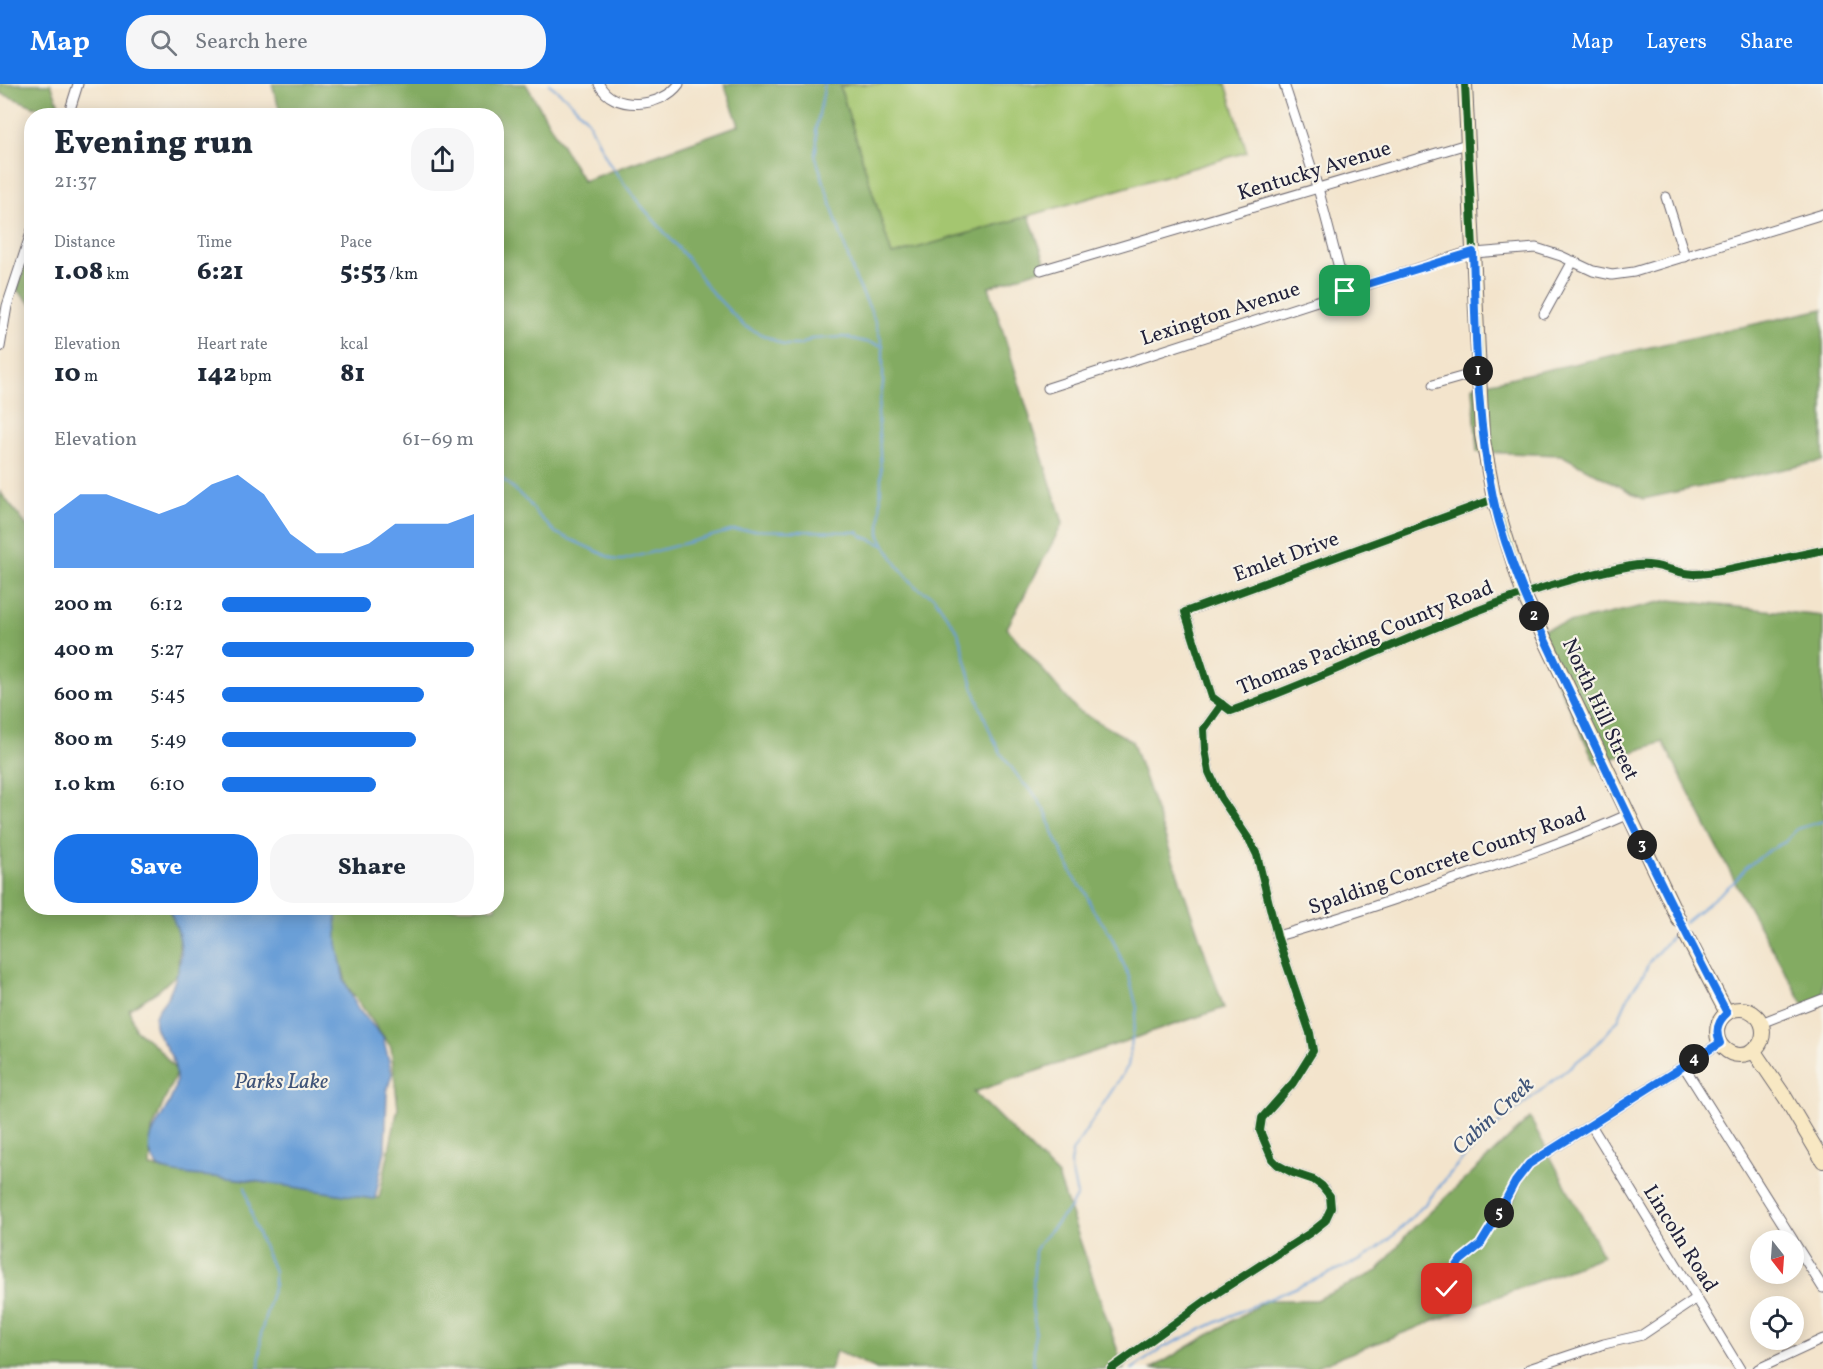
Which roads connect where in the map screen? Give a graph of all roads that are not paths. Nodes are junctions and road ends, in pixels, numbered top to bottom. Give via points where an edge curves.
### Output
1 (78, 84) edge
2 (599, 84) edge
3 (679, 84) edge
4 (1284, 84) edge
5 (1465, 84) edge
6 (70, 108) edge
7 (1467, 144) junction
8 (1318, 188) junction
9 (1666, 197) dead end
10 (1823, 214) edge
11 (1473, 252) junction
12 (24, 255) edge
13 (1685, 257) junction
14 (1573, 261) junction
15 (1041, 270) dead end
16 (1345, 291) junction
17 (1544, 314) dead end
18 (0, 347) edge
19 (1479, 372) junction
20 (1432, 385) dead end
21 (1048, 388) dead end
22 (1494, 500) junction
23 (1823, 550) edge
24 (1523, 593) junction
25 (1222, 704) junction
26 (1627, 815) junction
27 (1679, 920) joint
28 (1277, 936) junction
29 (1687, 937) joint
30 (1823, 999) edge
31 (1727, 1013) junction
32 (1761, 1023) junction
33 (1720, 1043) junction
34 (1753, 1050) junction
35 (1683, 1065) junction
36 (1591, 1125) junction
37 (1823, 1161) edge
38 (1787, 1230) edge
39 (1804, 1257) edge
40 (1442, 1286) dead end
41 (1823, 1288) edge
42 (1697, 1298) junction
43 (1823, 1339) edge
44 (1111, 1369) edge
45 (1529, 1369) edge
46 (1740, 1369) edge
47 (1758, 1369) edge

1 - 6 street
2 - 3 street via 608,97 623,103 663,97
4 - 8 street
5 - 7 street, North Hill Street
7 - 8 street, Kentucky Avenue
7 - 11 street, North Hill Street
8 - 15 street, Kentucky Avenue
8 - 16 street
9 - 13 street
10 - 13 street, Lexington Avenue
11 - 14 street, Lexington Avenue via 1536,248
11 - 16 street, Lexington Avenue
11 - 19 street, North Hill Street
12 - 18 street
13 - 14 street, Lexington Avenue via 1612,275
14 - 17 street
16 - 21 street, Lexington Avenue
19 - 20 street
19 - 22 street, North Hill Street via 1482,435
22 - 24 street, North Hill Street
22 - 25 street, Emlet Drive via 1185,612 1212,697
23 - 24 street via 1692,574 1661,566 1632,566
24 - 25 street, Thomas Packing County Road via 1273,696 1231,711
24 - 26 street, North Hill Street
25 - 28 street via 1204,729 1209,772 1257,855
26 - 27 street, North Hill Street
26 - 28 street, Spalding Concrete County Road via 1498,865
27 - 29 street, North Hill Street
28 - 44 street via 1313,1051 1293,1083 1262,1118 1260,1131 1272,1159 1322,1186 1330,1196 1331,1208 1325,1221 1310,1233 1211,1297
29 - 31 street, North Hill Street
30 - 32 street
31 - 32 street via 1747,1010
31 - 33 street via 1718,1023
32 - 34 street via 1762,1038
33 - 34 street via 1739,1054
33 - 35 street
34 - 37 street
35 - 36 street
35 - 38 street
36 - 40 street via 1529,1164 1480,1245 1461,1260
36 - 42 street, Lincoln Road
39 - 41 street
42 - 45 street via 1642,1335
42 - 46 street, Lincoln Road
43 - 47 street

